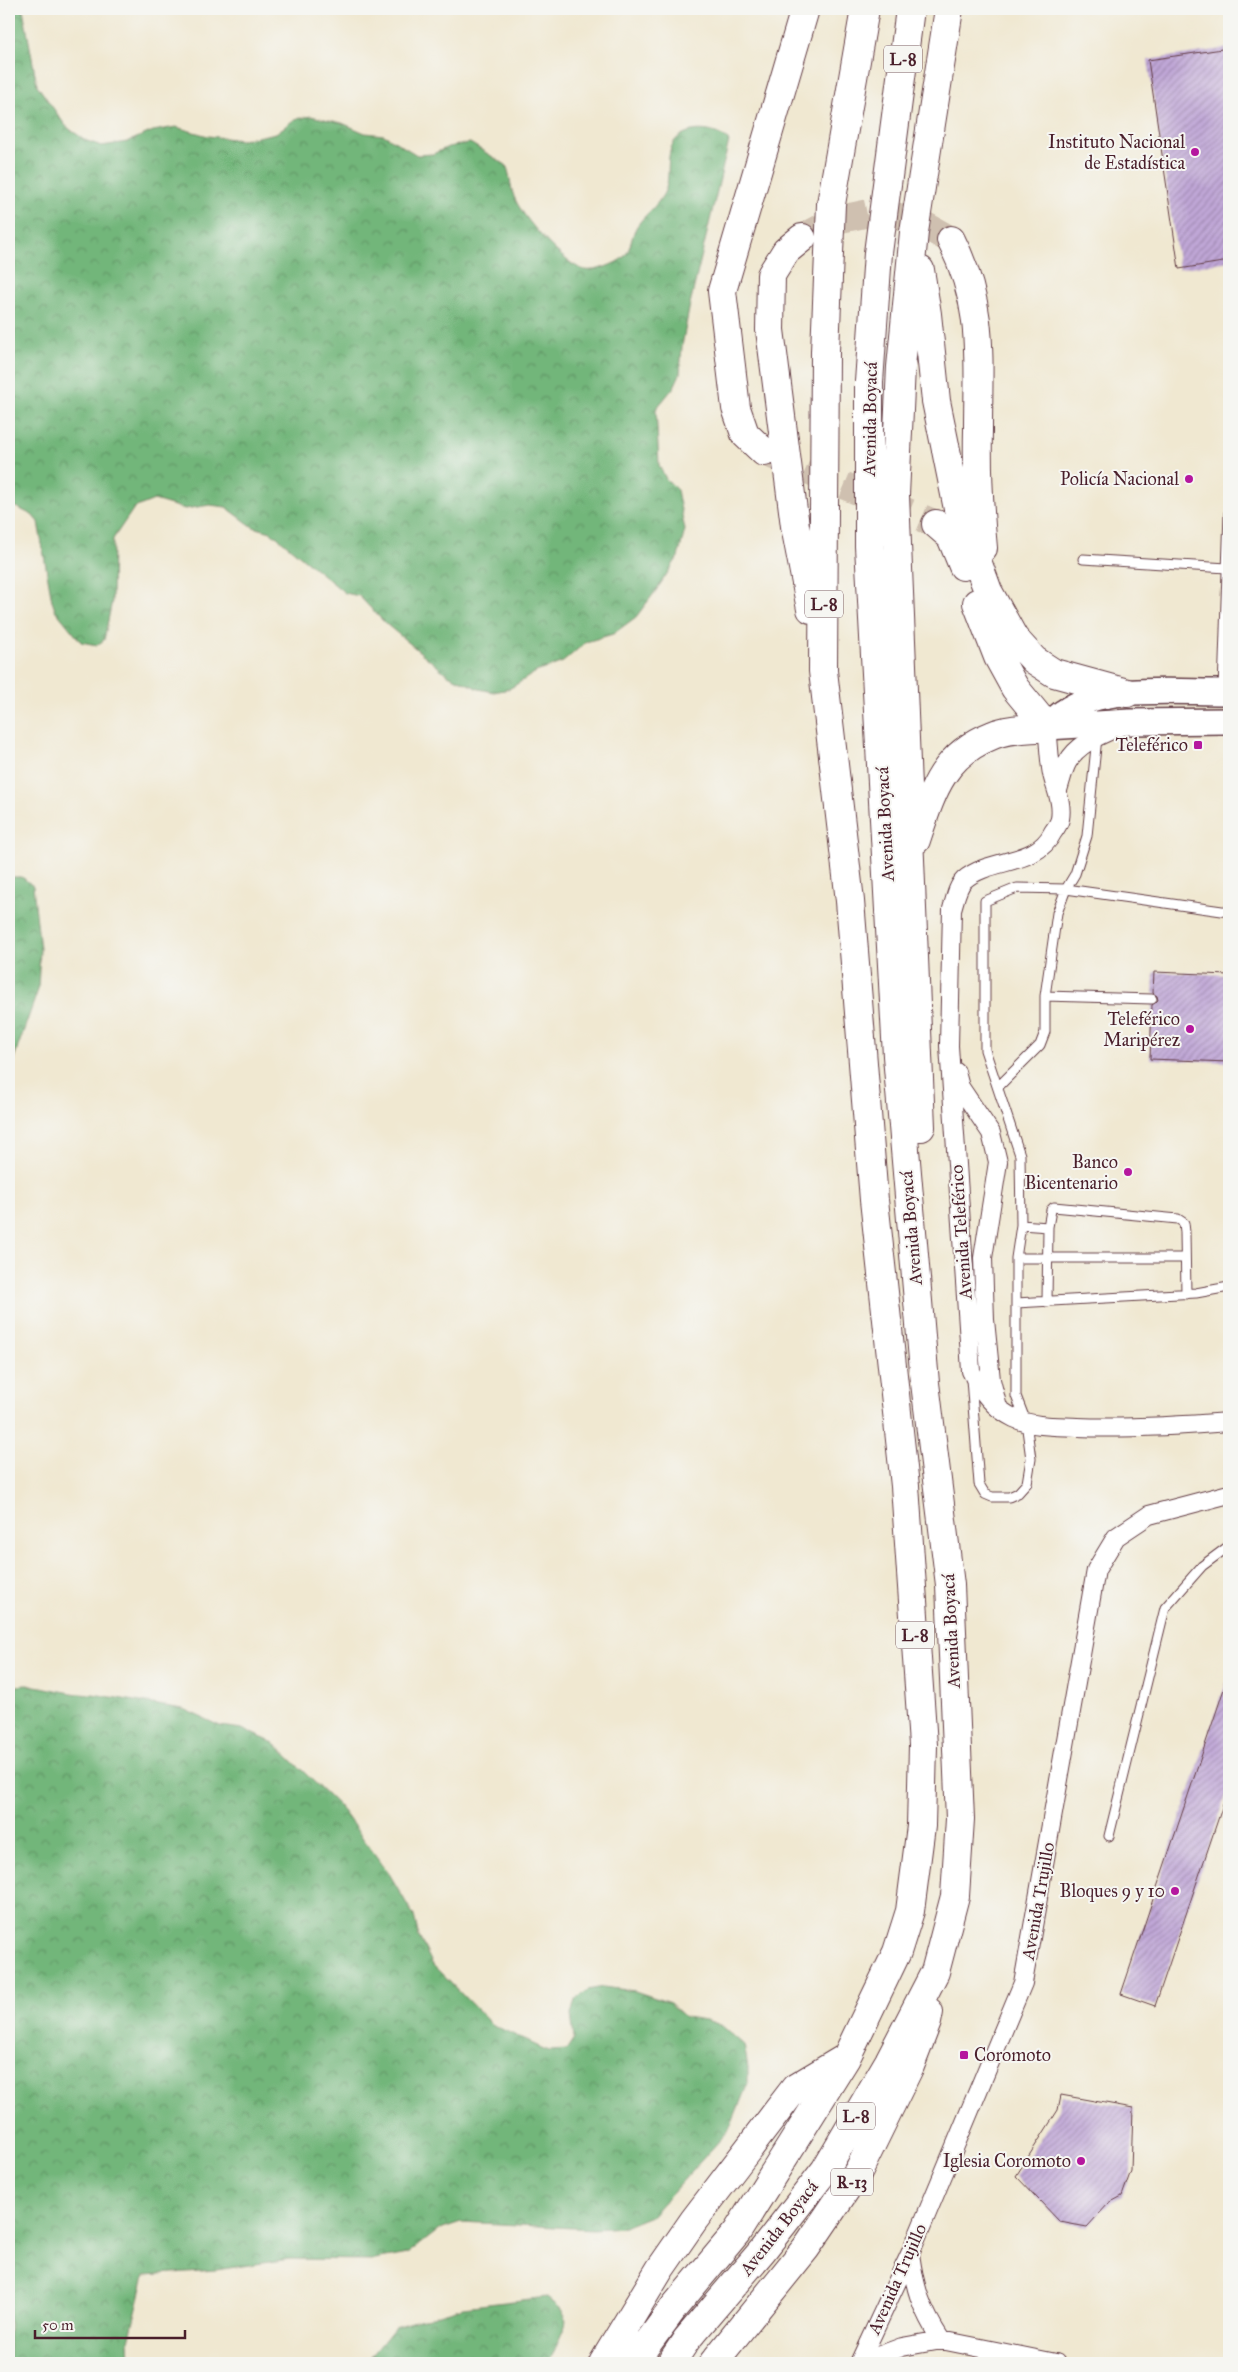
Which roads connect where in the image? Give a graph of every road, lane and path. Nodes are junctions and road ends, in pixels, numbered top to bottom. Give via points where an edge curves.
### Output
1 (805, 9) edge
2 (857, 9) edge
3 (865, 9) edge
4 (910, 9) edge
5 (935, 9) edge
6 (949, 9) edge
7 (854, 61) junction
8 (897, 110) junction
9 (914, 232) junction
10 (802, 238) tunnel mouth
11 (951, 240) tunnel mouth
12 (764, 452) tunnel mouth
13 (1229, 513) edge
14 (936, 524) tunnel mouth
15 (1083, 559) dead end
16 (1227, 568) junction
17 (988, 592) junction
18 (823, 671) junction
19 (1226, 692) edge
20 (1127, 693) junction
21 (1229, 721) edge
22 (1130, 722) junction
23 (1047, 728) junction
24 (1097, 737) junction
25 (1058, 790) junction
26 (911, 856) junction
27 (1066, 889) junction
28 (1229, 912) edge
29 (1045, 996) junction
30 (1152, 999) dead end
31 (949, 1046) junction
32 (998, 1087) junction
33 (1021, 1225) junction
34 (1048, 1227) junction
35 (1016, 1258) junction
36 (1048, 1258) junction
37 (1184, 1258) junction
38 (914, 1266) junction
39 (1229, 1287) edge
40 (1186, 1294) junction
41 (1047, 1302) junction
42 (1016, 1304) junction
43 (970, 1371) junction
44 (998, 1408) junction
45 (1026, 1422) junction
46 (1229, 1422) edge
47 (1229, 1494) edge
48 (1229, 1546) edge
49 (1108, 1836) dead end
50 (935, 1972) junction
51 (846, 2058) junction
52 (910, 2254) junction
53 (941, 2340) junction
54 (603, 2363) edge
55 (633, 2363) edge
56 (670, 2363) edge
57 (713, 2363) edge
58 (859, 2363) edge
59 (1056, 2363) edge

1 - 12 highway via 722,291 736,408 745,434
2 - 7 highway
3 - 7 highway, Avenida Boyacá / L-8
4 - 8 highway, Avenida Boyacá / L-8
5 - 8 highway via 934,22
6 - 9 highway
7 - 18 highway, Avenida Boyacá / L-8 via 831,204 825,352
8 - 38 highway, Avenida Boyacá / L-8 via 878,253 870,372 869,546 897,1056
9 - 17 highway via 936,401 952,482 958,509
9 - 26 highway via 901,366 895,495
10 - 18 highway via 786,251 771,275 770,330 796,526
11 - 17 highway via 968,278 978,322 979,506
13 - 16 lane
14 - 23 highway via 951,537 998,656 1015,688
15 - 16 lane
16 - 19 lane
17 - 20 highway via 1014,638 1034,660 1054,673
18 - 51 highway, Avenida Boyacá / L-8 via 850,901 874,1200 905,1486 923,1745 921,1826 910,1911 897,1952
19 - 20 street
20 - 23 street via 1103,695 1079,703
21 - 22 street
22 - 23 street
22 - 24 street, Avenida Teleférico
23 - 25 street, Avenida Teleférico via 1052,774
23 - 26 highway via 994,734 961,754 943,771
24 - 25 street, Avenida Teleférico via 1079,749 1067,763
24 - 27 lane via 1087,836 1075,874
25 - 31 street, Avenida Teleférico via 1060,819 1042,848 963,881 956,895 952,909
26 - 38 highway via 922,1158
27 - 28 lane
27 - 29 lane via 1057,913
27 - 32 lane via 1018,888 985,901 984,1050
29 - 30 lane
29 - 32 lane via 1045,1032 1040,1045
31 - 43 street, Avenida Teleférico
31 - 44 street, Avenida Teleférico via 960,1087 991,1133 998,1162 984,1258 985,1320 991,1380
32 - 33 lane via 1020,1155
33 - 34 lane
33 - 35 lane
34 - 36 lane
34 - 37 lane via 1054,1207 1178,1219 1184,1223
35 - 36 lane
35 - 42 lane
36 - 37 lane
36 - 41 lane
37 - 40 lane
38 - 50 highway, Avenida Boyacá / L-8 via 950,1585 960,1819 955,1896
39 - 40 lane
40 - 41 lane
41 - 42 lane
42 - 45 lane via 1016,1396
43 - 44 street, Avenida Teleférico via 983,1393
43 - 45 lane via 979,1484 985,1494 1009,1497 1027,1483 1031,1459
44 - 45 street, Avenida Teleférico
45 - 46 street, Avenida Teleférico via 1144,1429
47 - 52 street, Avenida Trujillo via 1149,1515 1116,1537 1096,1570 1023,1983
48 - 49 lane via 1202,1566 1165,1608
50 - 56 highway, Avenida Boyacá / L-8 via 889,2061 825,2170
50 - 57 highway, R-13 via 928,2022 860,2170 806,2248
51 - 54 highway via 795,2088 671,2253
51 - 55 highway, Avenida Boyacá / L-8 via 737,2232 675,2306
52 - 53 street via 915,2289
52 - 58 street, Avenida Trujillo
53 - 58 street via 902,2347
53 - 59 street

